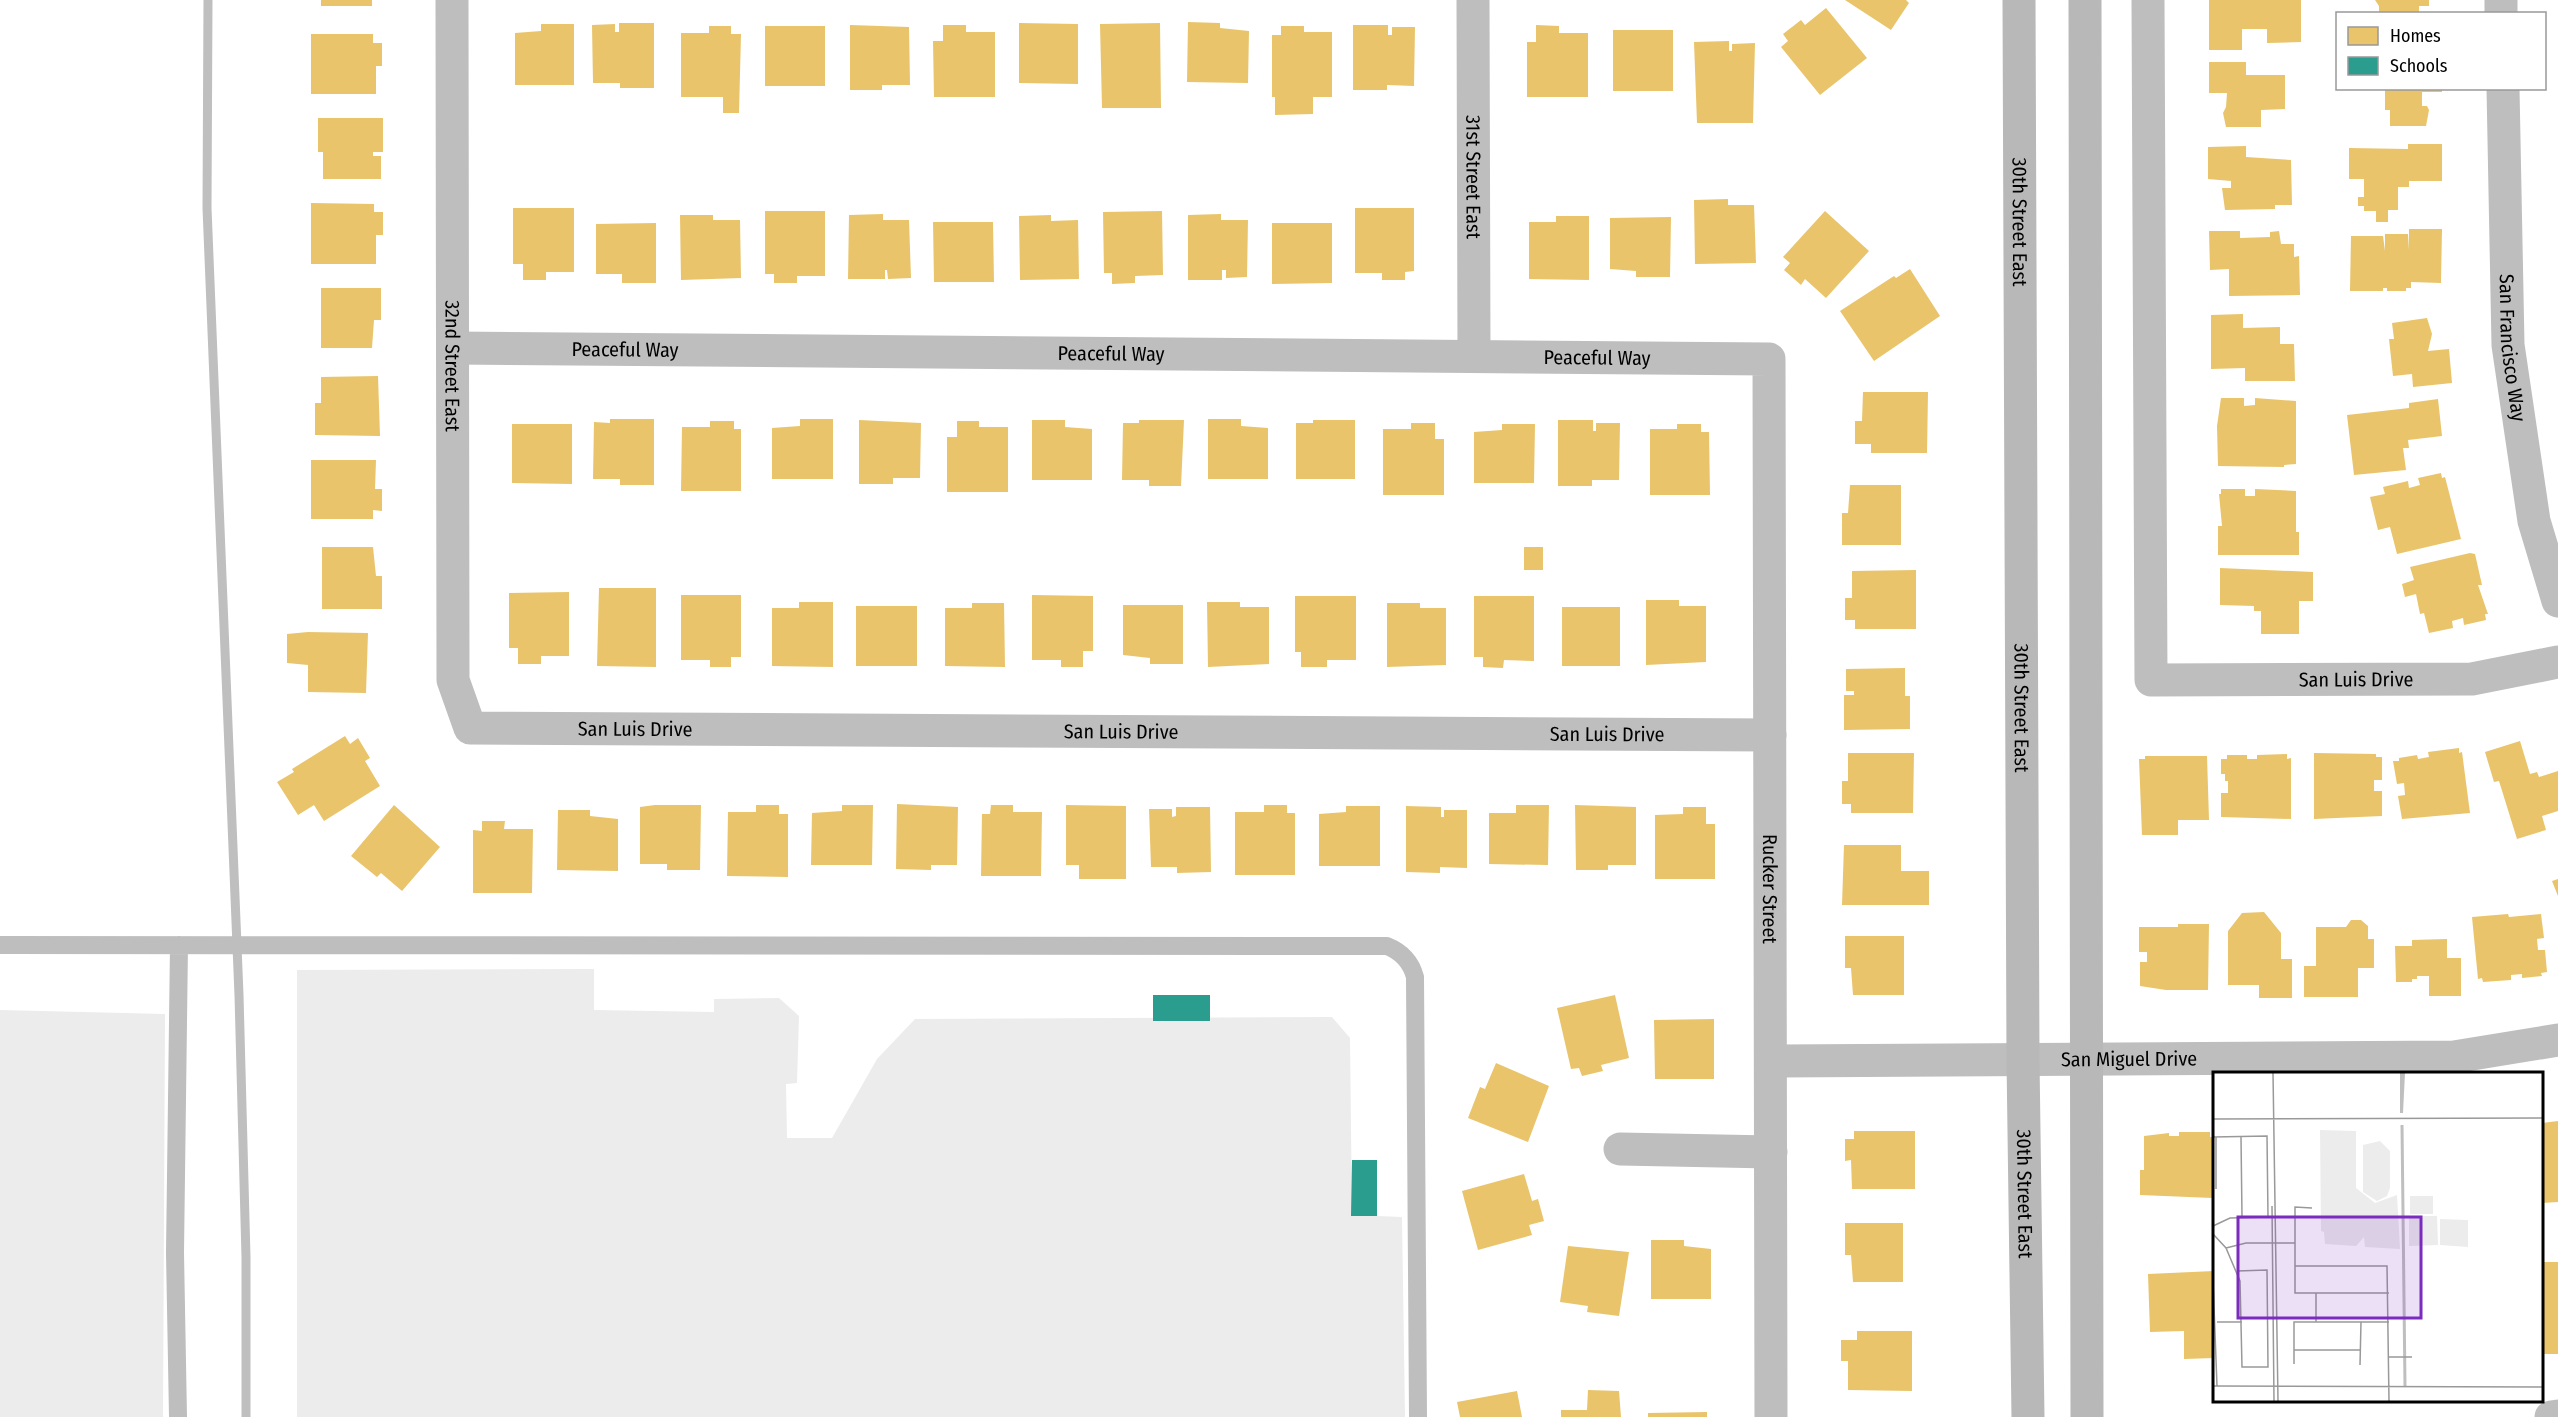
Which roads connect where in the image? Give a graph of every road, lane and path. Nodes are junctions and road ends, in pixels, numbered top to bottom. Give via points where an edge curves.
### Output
1 (452, 0) edge
2 (1473, 0) edge
3 (2019, 0) edge
4 (2085, 0) edge
5 (2148, 0) edge
6 (2503, 90) edge
7 (454, 348) junction
8 (1474, 355) junction
9 (1769, 359) joint
10 (2558, 601) edge
11 (2558, 662) edge
12 (470, 728) joint
13 (1770, 735) junction
14 (0, 945) edge
15 (179, 945) junction
16 (2558, 1040) edge
17 (2023, 1060) junction
18 (2085, 1060) junction
19 (1770, 1061) junction
20 (1620, 1149) dead end
21 (1770, 1152) junction
22 (2558, 1416) edge
23 (178, 1417) edge
24 (1418, 1417) edge
25 (1771, 1417) edge
26 (2028, 1417) edge
27 (2087, 1417) edge
28 (2551, 1417) edge

1 - 7 street, 32nd Street East
2 - 8 street, 31st Street East
3 - 17 main road, 30th Street East
4 - 18 main road
5 - 11 street, San Luis Drive via 2151,680 2472,679
6 - 10 street, San Francisco Way via 2508,345 2534,522
7 - 8 street, Peaceful Way
7 - 12 street, 32nd Street East via 453,680
8 - 9 street, Peaceful Way
9 - 13 street, Rucker Street
12 - 13 street, San Luis Drive
13 - 19 street, Rucker Street
14 - 15 lane
15 - 23 lane via 175,1253
15 - 24 lane via 1395,949 1411,964 1415,977
16 - 18 street, San Miguel Drive via 2454,1057
17 - 18 street, San Miguel Drive
17 - 19 street, San Miguel Drive
17 - 26 main road, 30th Street East
18 - 27 main road
19 - 21 street, Rucker Street
20 - 21 street
21 - 25 street, Rucker Street
22 - 28 street

